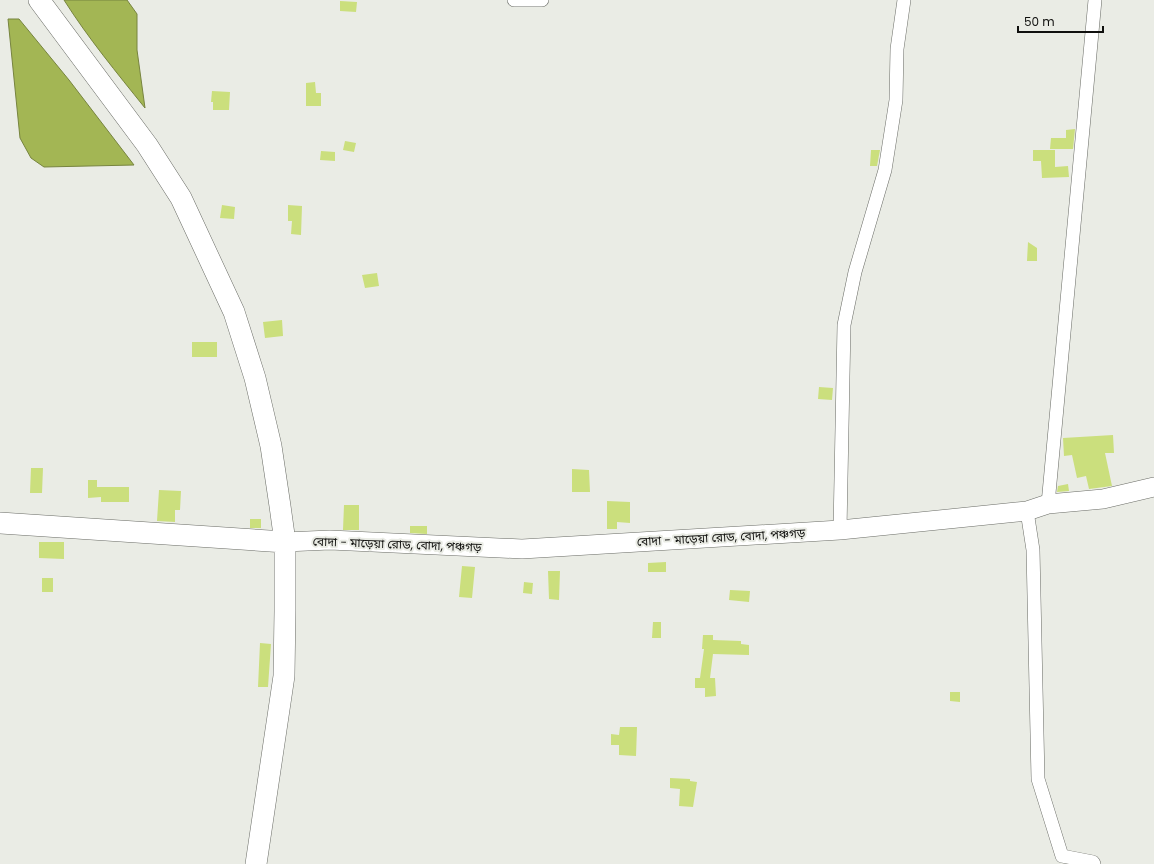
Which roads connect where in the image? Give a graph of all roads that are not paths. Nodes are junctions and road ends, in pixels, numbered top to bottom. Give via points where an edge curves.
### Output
1 (39, 0) edge
2 (514, 0) edge
3 (542, 0) edge
4 (904, 0) edge
5 (1095, 0) edge
6 (1154, 487) edge
7 (1048, 504) junction
8 (1027, 511) junction
9 (0, 523) edge
10 (840, 530) junction
11 (285, 542) junction
12 (256, 864) edge
13 (1094, 864) edge

1 - 11 main road via 147,144 181,198 234,312 255,378 271,446
2 - 3 street
4 - 10 street via 896,49 896,100 885,170 854,272 844,325
5 - 7 street
6 - 7 main road, বোদা - মাড়েয়া রোড, বোদা, পঞ্চগড় via 1103,499
7 - 8 main road, বোদা - মাড়েয়া রোড, বোদা, পঞ্চগড়
8 - 10 main road, বোদা - মাড়েয়া রোড, বোদা, পঞ্চগড়
8 - 13 street via 1033,550 1038,779 1062,856
9 - 11 main road
10 - 11 main road, বোদা - মাড়েয়া রোড, বোদা, পঞ্চগড় via 522,549 330,540
11 - 12 main road via 284,676

